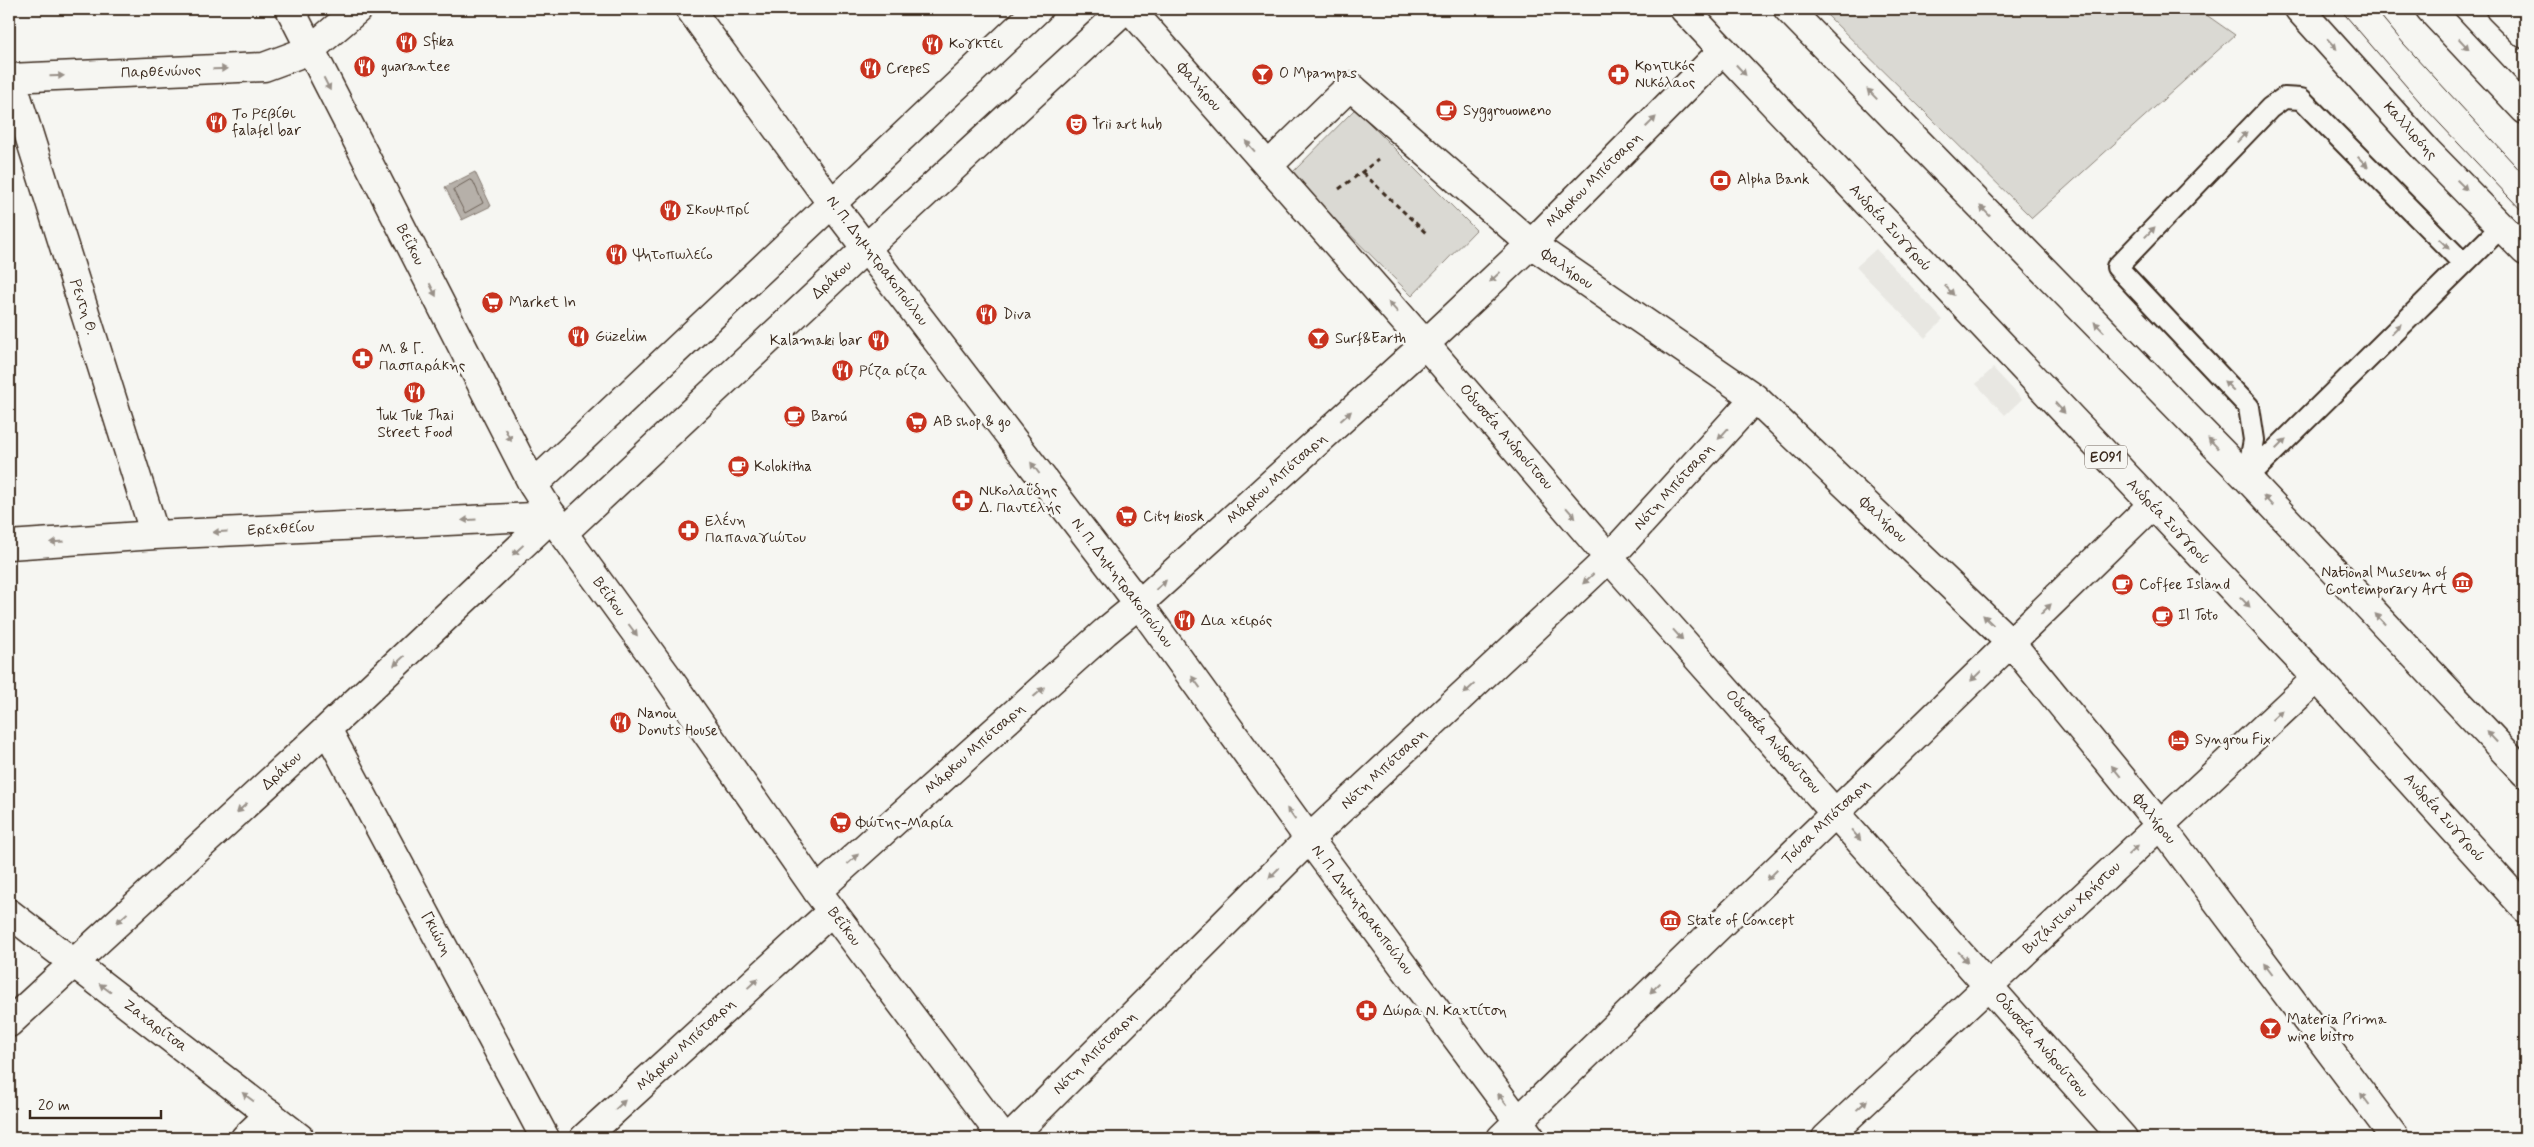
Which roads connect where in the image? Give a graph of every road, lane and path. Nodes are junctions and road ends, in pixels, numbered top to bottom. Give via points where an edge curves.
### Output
1 (290, 9) edge
2 (358, 9) edge
3 (690, 9) edge
4 (1038, 9) edge
5 (1125, 9) edge
6 (1130, 9) edge
7 (1684, 9) edge
8 (1788, 9) edge
9 (2299, 9) edge
10 (2430, 9) edge
11 (2500, 9) edge
12 (2525, 34) edge
13 (310, 50) junction
14 (1723, 50) junction
15 (10, 78) edge
16 (2525, 110) edge
17 (1382, 156) dead end
18 (1268, 166) junction
19 (1363, 173) junction
20 (832, 204) junction
21 (1307, 211) junction
22 (2502, 226) junction
23 (1427, 234) dead end
24 (1531, 244) junction
25 (866, 248) junction
26 (2525, 251) edge
27 (2463, 263) junction
28 (1425, 344) junction
29 (1755, 398) junction
30 (2247, 478) junction
31 (533, 485) junction
32 (2152, 505) junction
33 (558, 525) junction
34 (155, 535) junction
35 (9, 545) edge
36 (1609, 558) junction
37 (1139, 604) junction
38 (2011, 642) junction
39 (2317, 678) junction
40 (327, 729) junction
41 (2525, 773) edge
42 (1836, 812) junction
43 (2160, 825) junction
44 (1309, 838) junction
45 (824, 901) junction
46 (2525, 908) edge
47 (9, 913) edge
48 (73, 964) junction
49 (1989, 987) junction
50 (9, 1023) edge
51 (270, 1114) junction
52 (1517, 1133) edge
53 (245, 1138) edge
54 (300, 1138) edge
55 (545, 1138) edge
56 (584, 1138) edge
57 (1003, 1138) edge
58 (1010, 1138) edge
59 (1826, 1138) edge
60 (2122, 1138) edge
61 (2395, 1138) edge

1 - 13 main road, Βεΐκου
2 - 13 main road
3 - 20 main road, Ν. Π. Δημητρακοπούλου
4 - 20 main road
5 - 25 main road, Δράκου
18 -> 6 main road, Φαλήρου
7 - 14 main road, Ανδρέα Συγγρού / ΕΟ91
30 -> 8 main road
9 -> 22 main road, Καλλιρόης via 2427,150
10 -> 16 main road
11 - 12 main road
15 -> 13 main road, Παρθενώνος via 264,67
13 -> 31 main road, Βεΐκου
24 -> 14 main road, Μάρκου Μπότσαρη
14 -> 32 main road, Ανδρέα Συγγρού / ΕΟ91
15 - 34 main road, Ρεντη Θ.
17 - 19 path
18 - 21 main road, Φαλήρου
18 - 24 main road, Φαλήρου via 1350,86
19 - 21 path
19 - 23 path
20 - 25 main road, Ν. Π. Δημητρακοπούλου
20 - 31 main road
28 -> 21 main road, Φαλήρου
22 - 26 main road, Καλλιρόης
22 - 27 lane
24 -> 28 main road, Μάρκου Μπότσαρη
24 - 29 main road, Φαλήρου
25 - 33 main road, Δράκου
37 -> 25 main road, Ν. Π. Δημητρακοπούλου
30 -> 27 lane
30 -> 27 lane via 2254,440 2249,407 2117,267 2258,121 2284,98 2301,99
28 -> 36 main road, Οδυσσέα Ανδρούτσου
37 -> 28 main road, Μάρκου Μπότσαρη
29 -> 36 main road, Νότη Μπότσαρη
38 -> 29 main road, Φαλήρου
41 -> 30 main road
31 - 33 main road, Βεΐκου
38 -> 32 main road, Τούσα Μπότσαρη
32 -> 39 main road, Ανδρέα Συγγρού / ΕΟ91
33 -> 34 main road, Ερεχθείου
33 -> 40 main road, Δράκου
33 -> 45 main road, Βεΐκου
34 -> 35 main road, Ερεχθείου
36 -> 42 main road, Οδυσσέα Ανδρούτσου
36 -> 44 main road, Νότη Μπότσαρη
44 -> 37 main road, Ν. Π. Δημητρακοπούλου
45 -> 37 main road, Μάρκου Μπότσαρη via 1105,632
38 -> 42 main road, Τούσα Μπότσαρη
43 -> 38 main road, Φαλήρου
43 -> 39 main road, Βυζάντιου Χρήστου
39 - 46 main road, Ανδρέα Συγγρού / ΕΟ91
40 -> 48 main road, Δράκου
40 - 55 main road, Γκιώνη
42 -> 49 main road, Οδυσσέα Ανδρούτσου
42 -> 52 main road, Τούσα Μπότσαρη
49 -> 43 main road, Βυζάντιου Χρήστου
61 -> 43 main road, Φαλήρου
52 -> 44 main road, Ν. Π. Δημητρακοπούλου
44 -> 58 main road, Νότη Μπότσαρη
56 -> 45 main road, Μάρκου Μπότσαρη
45 - 57 main road, Βεΐκου
47 - 48 main road, Ζαχαρίτσα
48 - 50 main road, Δράκου
51 -> 48 main road, Ζαχαρίτσα
59 -> 49 main road, Βυζάντιου Χρήστου
49 - 60 main road, Οδυσσέα Ανδρούτσου
51 - 53 main road
51 - 54 main road, Ζαχαρίτσα

